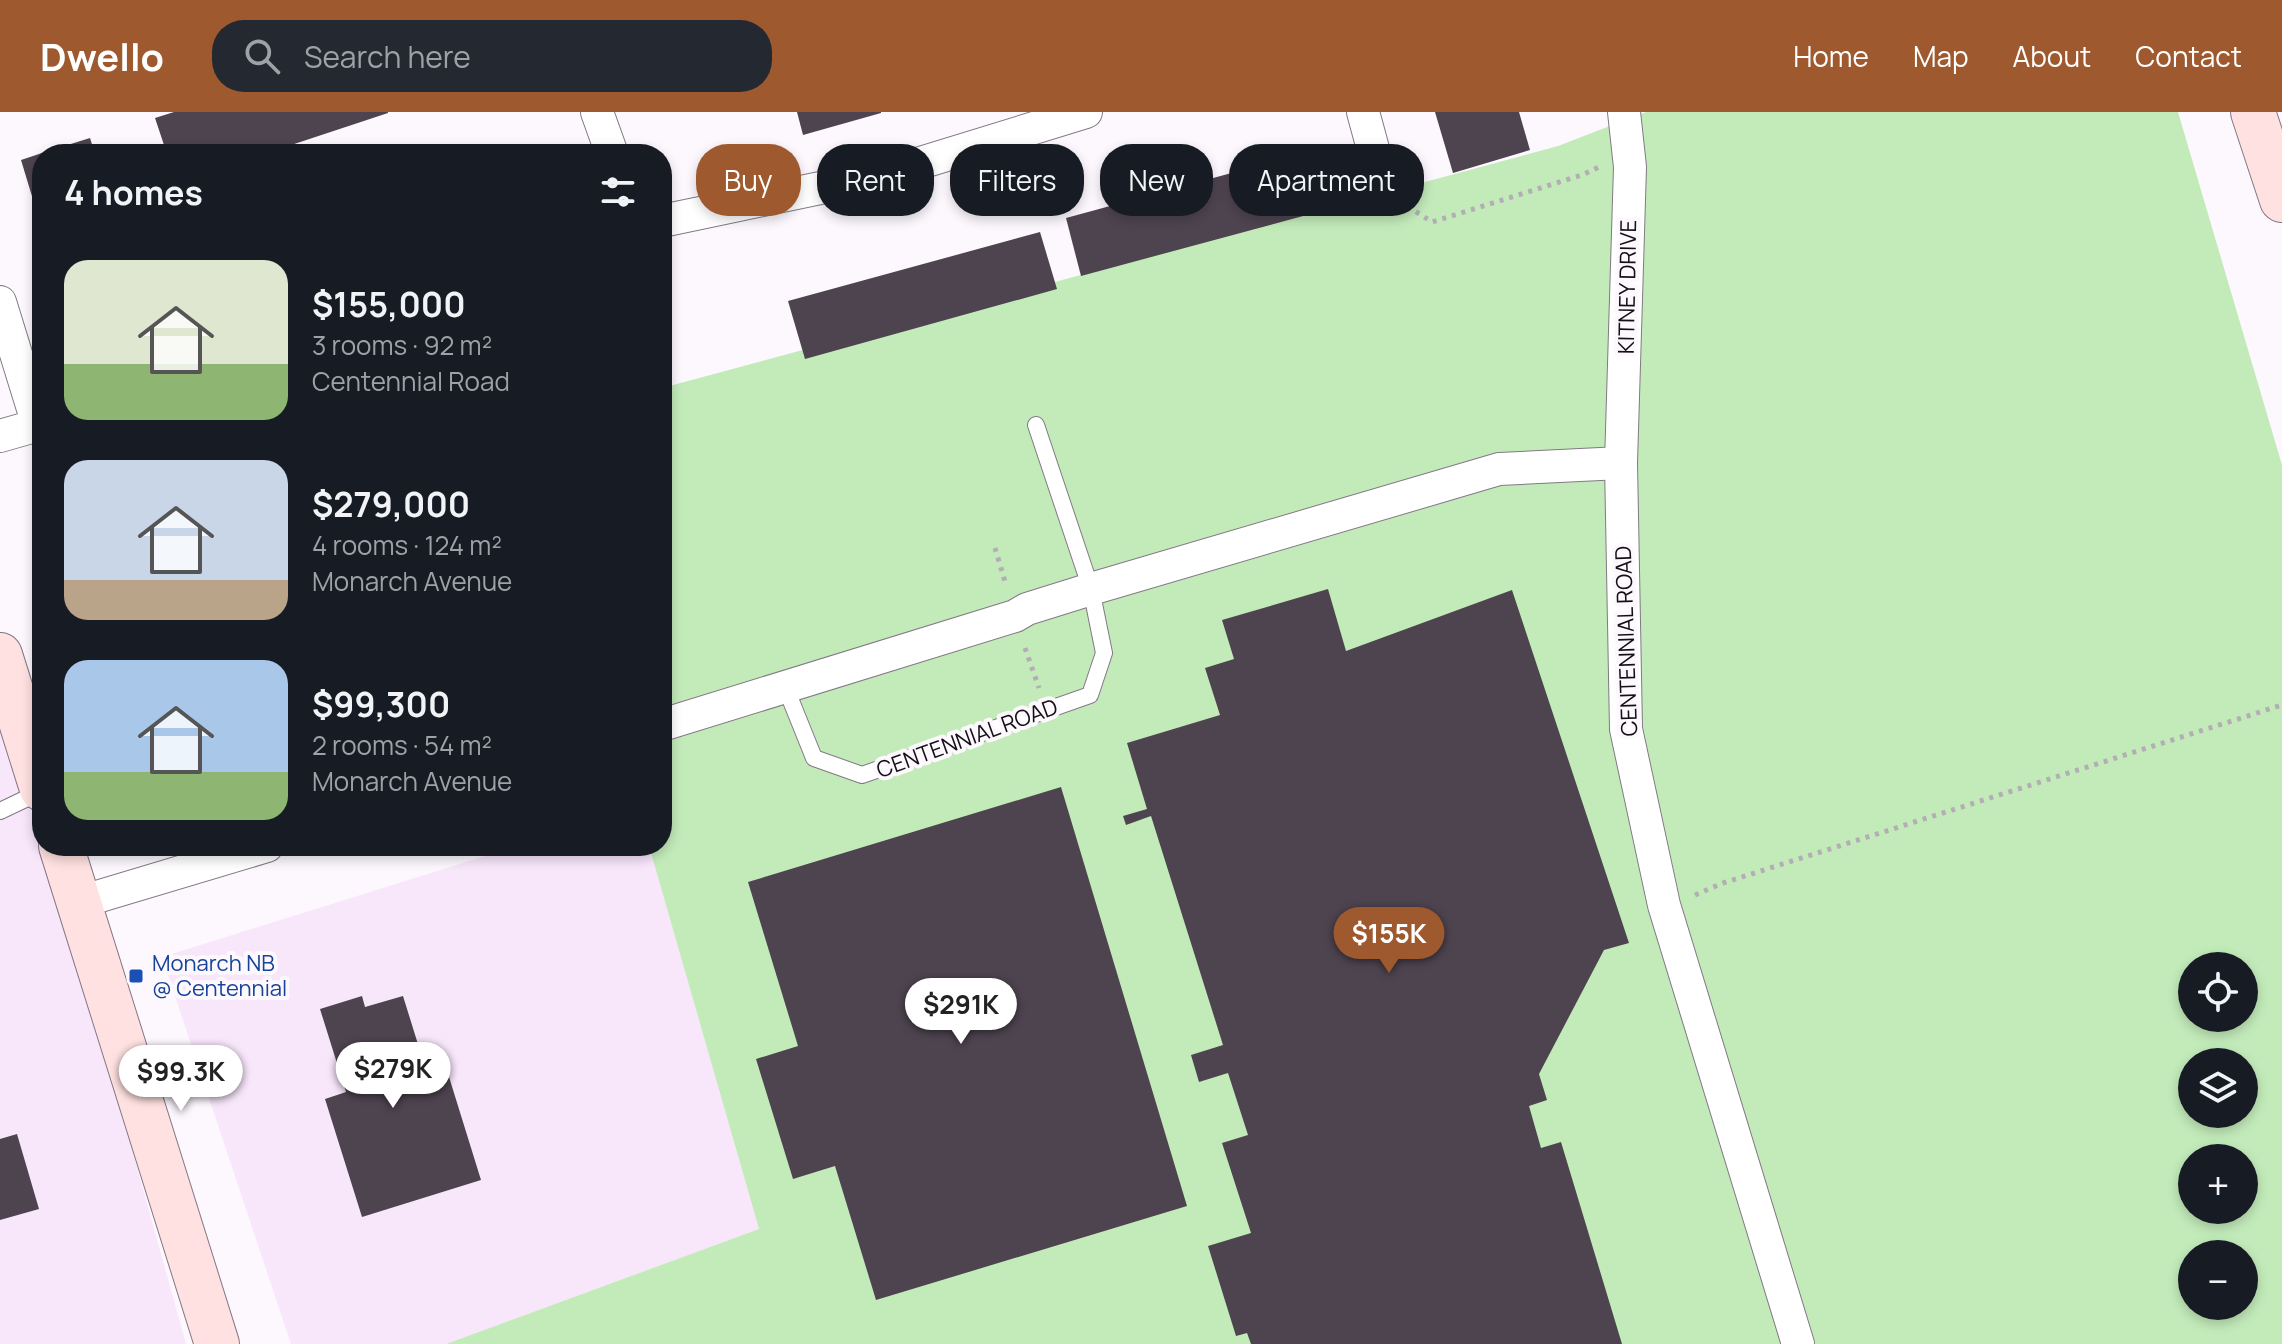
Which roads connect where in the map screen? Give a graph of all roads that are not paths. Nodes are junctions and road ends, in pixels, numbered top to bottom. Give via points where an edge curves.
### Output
1 (597, 112) edge
2 (1086, 112) edge
3 (1363, 112) edge
4 (1624, 112) edge
5 (2253, 112) edge
6 (608, 144) edge
7 (1372, 144) edge
8 (2282, 200) edge
9 (672, 219) edge
10 (0, 302) edge
11 (32, 400) edge
12 (1036, 425) dead end
13 (32, 427) edge
14 (0, 436) edge
15 (1621, 463) junction
16 (1091, 589) junction
17 (0, 655) edge
18 (785, 686) junction
19 (672, 722) edge
20 (32, 758) edge
21 (32, 795) edge
22 (0, 811) edge
23 (64, 856) edge
24 (234, 856) edge
25 (80, 902) junction
26 (217, 1344) edge
27 (1798, 1344) edge

1 - 6 street
2 - 9 street via 878,176
3 - 7 street
4 - 15 street, KITNEY DRIVE via 1630,167
5 - 8 street
10 - 11 street
12 - 16 lane
13 - 14 street
15 - 16 street via 1499,469
15 - 27 street, CENTENNIAL ROAD via 1626,729 1664,905
16 - 18 street
16 - 18 lane, CENTENNIAL ROAD via 1104,653 1090,695 862,775 814,758
17 - 20 street
18 - 19 street
21 - 22 lane
23 - 25 street
24 - 25 street
25 - 26 street

